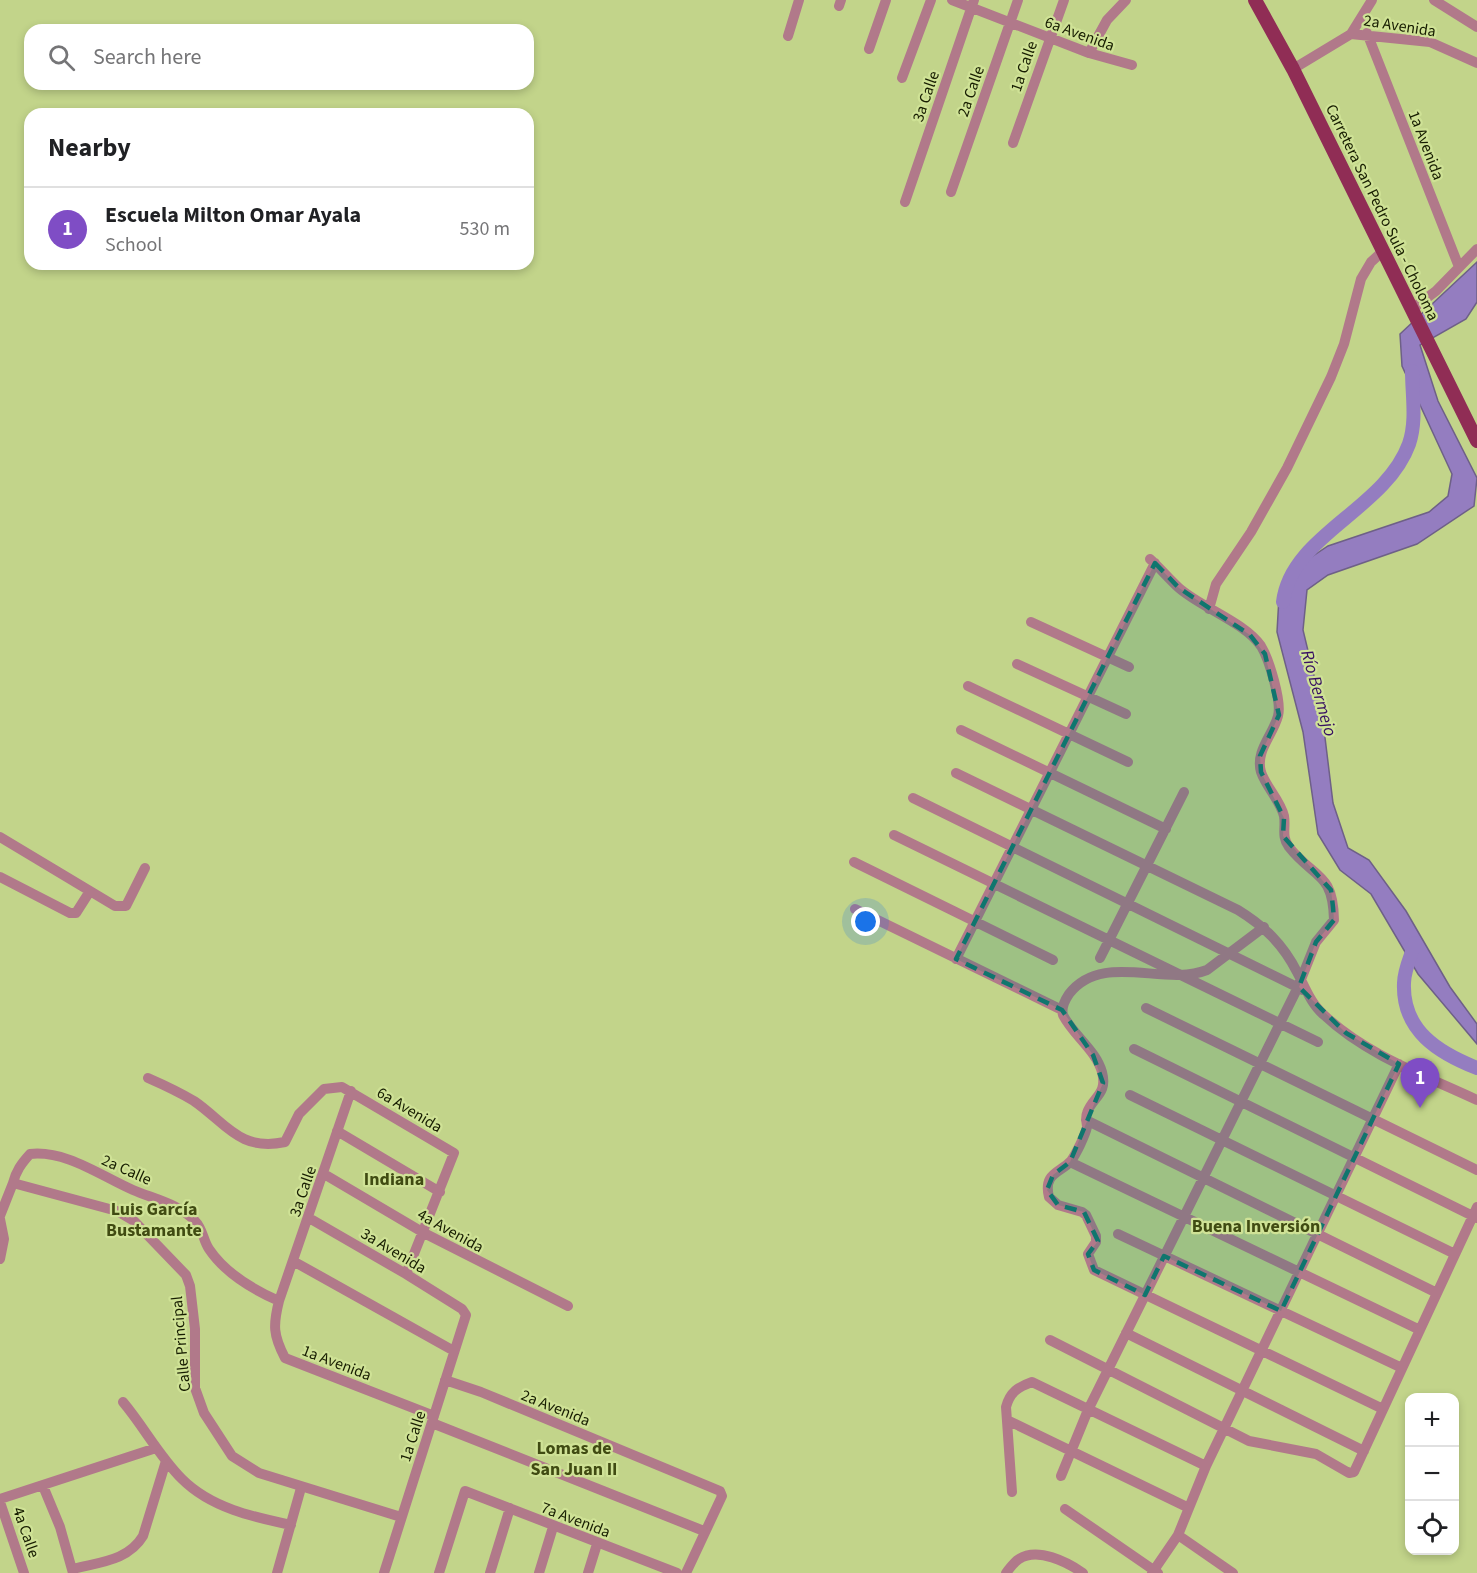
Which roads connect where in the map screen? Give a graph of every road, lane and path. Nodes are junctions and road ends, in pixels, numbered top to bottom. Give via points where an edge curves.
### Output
1 (799, 0) edge
2 (886, 0) edge
3 (931, 0) edge
4 (952, 0) edge
5 (1018, 0) edge
6 (1064, 0) edge
7 (1126, 0) edge
8 (1255, 0) edge
9 (1372, 0) edge
10 (1434, 0) edge
11 (973, 4) edge
12 (1010, 22) junction
13 (1477, 27) edge
14 (1367, 33) junction
15 (1351, 34) junction
16 (788, 36) dead end
17 (1049, 38) junction
18 (868, 49) dead end
19 (1089, 53) junction
20 (1477, 63) edge
21 (1132, 65) dead end
22 (1293, 69) junction
23 (902, 78) dead end
24 (1013, 143) dead end
25 (951, 192) dead end
26 (905, 202) dead end
27 (1477, 249) edge
28 (1383, 251) junction
29 (1459, 267) junction
30 (1413, 311) junction
31 (1477, 441) edge
32 (1209, 609) junction
33 (1031, 622) dead end
34 (1107, 657) junction
35 (1017, 664) dead end
36 (1129, 667) dead end
37 (968, 686) dead end
38 (1088, 696) junction
39 (1126, 714) dead end
40 (961, 730) dead end
41 (1069, 734) junction
42 (1128, 762) dead end
43 (956, 773) dead end
44 (1050, 773) junction
45 (1184, 792) dead end
46 (913, 798) dead end
47 (1031, 810) junction
48 (1166, 829) junction
49 (894, 835) dead end
50 (0, 837) edge
51 (1013, 847) junction
52 (854, 862) dead end
53 (1147, 866) junction
54 (145, 868) dead end
55 (0, 877) edge
56 (994, 884) junction
57 (90, 891) junction
58 (1128, 903) junction
59 (855, 909) dead end
60 (975, 922) junction
61 (1264, 927) junction
62 (1108, 941) junction
63 (1229, 953) junction
64 (1100, 958) dead end
65 (956, 959) junction
66 (1053, 960) dead end
67 (1178, 974) junction
68 (1302, 986) junction
69 (1146, 1008) dead end
70 (1062, 1010) junction
71 (1280, 1023) junction
72 (1318, 1042) dead end
73 (1134, 1049) dead end
74 (1259, 1064) junction
75 (1400, 1064) junction
76 (148, 1078) dead end
77 (351, 1091) junction
78 (1130, 1095) dead end
79 (1477, 1100) edge
80 (1240, 1102) junction
81 (1373, 1119) junction
82 (1086, 1120) junction
83 (337, 1131) junction
84 (1222, 1140) junction
85 (1354, 1158) junction
86 (1070, 1162) junction
87 (1477, 1170) edge
88 (324, 1174) junction
89 (1203, 1178) junction
90 (13, 1183) junction
91 (440, 1192) junction
92 (1336, 1196) junction
93 (1477, 1207) edge
94 (1184, 1217) junction
95 (0, 1218) edge
96 (309, 1218) junction
97 (1477, 1219) edge
98 (424, 1233) junction
99 (1118, 1234) dead end
100 (1318, 1235) junction
101 (1455, 1254) junction
102 (1164, 1256) junction
103 (0, 1259) edge
104 (292, 1261) junction
105 (1300, 1273) junction
106 (406, 1274) junction
107 (1437, 1293) junction
108 (1145, 1295) junction
109 (279, 1301) junction
110 (568, 1306) dead end
111 (462, 1309) joint
112 (1281, 1311) junction
113 (1420, 1330) junction
114 (1126, 1333) junction
115 (1050, 1340) dead end
116 (1262, 1351) junction
117 (454, 1352) junction
118 (1402, 1368) junction
119 (1108, 1370) junction
120 (445, 1380) junction
121 (1243, 1391) junction
122 (123, 1402) dead end
123 (1383, 1409) junction
124 (1088, 1410) junction
125 (433, 1420) junction
126 (1007, 1420) junction
127 (1225, 1429) junction
128 (156, 1448) junction
129 (1071, 1451) junction
130 (1364, 1451) junction
131 (166, 1461) junction
132 (1206, 1466) junction
133 (1061, 1476) dead end
134 (43, 1486) junction
135 (301, 1488) junction
136 (1012, 1492) dead end
137 (0, 1500) edge
138 (510, 1508) junction
139 (1189, 1508) junction
140 (1065, 1509) dead end
141 (401, 1517) junction
142 (291, 1525) junction
143 (553, 1527) junction
144 (704, 1531) junction
145 (1178, 1534) junction
146 (597, 1544) junction
147 (73, 1571) edge
148 (1155, 1572) edge
149 (24, 1573) edge
150 (277, 1573) edge
151 (384, 1573) edge
152 (440, 1573) edge
153 (490, 1573) edge
154 (539, 1573) edge
155 (588, 1573) edge
156 (677, 1573) edge
157 (686, 1573) edge
158 (1006, 1573) edge
159 (1083, 1573) edge
160 (1233, 1573) edge

1 - 16 street
2 - 18 street
3 - 23 street
4 - 11 street, 6a Avenida
5 - 12 street, 2a Calle
6 - 17 street, 1a Calle
7 - 19 street via 1107,20
8 - 22 main road, Carretera San Pedro Sula - Choloma
9 - 15 street
10 - 13 street
11 - 12 street, 6a Avenida
11 - 26 street, 3a Calle
12 - 17 street, 6a Avenida
12 - 25 street, 2a Calle
14 - 15 street, 2a Avenida
14 - 20 street, 2a Avenida via 1430,42
14 - 29 street, 1a Avenida
15 - 22 street
17 - 19 street, 6a Avenida
17 - 24 street, 1a Calle
19 - 21 street, 6a Avenida
22 - 28 main road, Carretera San Pedro Sula - Choloma
27 - 29 street
28 - 30 main road, Carretera San Pedro Sula - Choloma
28 - 32 street via 1361,279 1340,355 1287,468 1216,584
29 - 30 street
30 - 31 main road, Carretera San Pedro Sula - Choloma
32 - 34 street via 1179,588 1153,561
32 - 68 street via 1250,635 1265,654 1279,714 1260,756 1261,772 1284,818 1283,836 1331,890 1334,921 1316,942
33 - 34 street
34 - 36 street
34 - 38 street
35 - 38 street
37 - 41 street
38 - 39 street
38 - 41 street
40 - 44 street
41 - 42 street
41 - 44 street
43 - 47 street
44 - 47 street
44 - 48 street
45 - 48 street
46 - 51 street
47 - 51 street
47 - 53 street
48 - 53 street
49 - 56 street
50 - 57 street
51 - 56 street
51 - 58 street
52 - 60 street
53 - 58 street
53 - 61 street via 1238,910
54 - 57 street via 126,906 115,906
55 - 57 street via 70,913 76,913
56 - 60 street
56 - 62 street
58 - 62 street
58 - 63 street
59 - 65 street
60 - 65 street
60 - 66 street
61 - 63 street
61 - 68 street
62 - 64 street
62 - 67 street
63 - 67 street via 1207,970
63 - 68 street
65 - 70 street
67 - 70 street via 1087,976 1068,995
67 - 71 street
68 - 71 street
68 - 75 street via 1322,1014 1346,1034
69 - 74 street
70 - 82 street via 1103,1075 1102,1091
71 - 72 street
71 - 74 street
73 - 80 street
74 - 80 street
74 - 81 street
75 - 79 street
75 - 81 street
76 - 77 street via 197,1103 231,1133 266,1143 287,1140 299,1114 324,1089 342,1087
77 - 83 street, 3a Calle
77 - 91 street, 6a Avenida via 454,1152
78 - 84 street
80 - 84 street
80 - 85 street
81 - 85 street
81 - 87 street
82 - 86 street via 1087,1127
82 - 89 street
83 - 88 street, 3a Calle
83 - 91 street
84 - 89 street
84 - 92 street
85 - 92 street
85 - 97 street
86 - 94 street
86 - 108 street via 1053,1175 1047,1190 1049,1197 1058,1205 1086,1215 1096,1242 1088,1254 1094,1270
88 - 96 street, 3a Calle
88 - 98 street, 4a Avenida
89 - 94 street
89 - 100 street
90 - 95 street
90 - 109 street, 2a Calle via 24,1161 30,1154 38,1153 76,1163 160,1200 195,1220 214,1257 249,1286
90 - 135 street, Calle Principal via 117,1210 134,1221 174,1261 190,1286 195,1388 204,1413 232,1456 259,1473
91 - 98 street
92 - 100 street
92 - 101 street
93 - 101 street
94 - 102 street
94 - 105 street
95 - 103 street via 4,1239
96 - 104 street, 3a Calle
96 - 106 street, 3a Avenida
98 - 106 street
98 - 110 street, 4a Avenida
99 - 102 street
100 - 105 street
100 - 107 street
101 - 107 street
102 - 108 street
102 - 112 street
104 - 109 street, 3a Calle
104 - 117 street
105 - 112 street
105 - 113 street
106 - 111 street, 3a Avenida
107 - 113 street
108 - 114 street
108 - 116 street
109 - 125 street, 1a Avenida via 273,1325 285,1358
111 - 117 street, 1a Calle via 466,1315
112 - 116 street
112 - 118 street
113 - 118 street
114 - 119 street
114 - 121 street
115 - 119 street
116 - 121 street
116 - 123 street
117 - 120 street, 1a Calle
118 - 123 street
119 - 124 street
119 - 127 street
120 - 125 street, 1a Calle
120 - 144 street, 2a Avenida via 720,1491 722,1496
121 - 127 street
121 - 130 street
122 - 128 street
123 - 130 street
124 - 126 street via 1032,1382 1017,1388 1009,1398
124 - 129 street
124 - 132 street
125 - 141 street, 1a Calle
125 - 144 street, 1a Avenida
126 - 129 street
126 - 136 street
127 - 130 street via 1264,1446 1316,1454 1349,1473 1354,1472
127 - 132 street
128 - 131 street
128 - 134 street
129 - 133 street
129 - 139 street
131 - 142 street via 205,1497 249,1516
131 - 147 street via 138,1545 127,1555
132 - 139 street
134 - 137 street
134 - 147 street
135 - 141 street
135 - 142 street
137 - 149 street, 4a Calle
138 - 143 street, 7a Avenida
138 - 152 street, 7a Avenida via 465,1491
138 - 153 street
139 - 145 street
140 - 148 street
141 - 151 street, 1a Calle
142 - 150 street
143 - 146 street, 7a Avenida
143 - 154 street
144 - 157 street
145 - 148 street
145 - 160 street
146 - 155 street
146 - 156 street, 7a Avenida
158 - 159 street via 1025,1556 1059,1559

